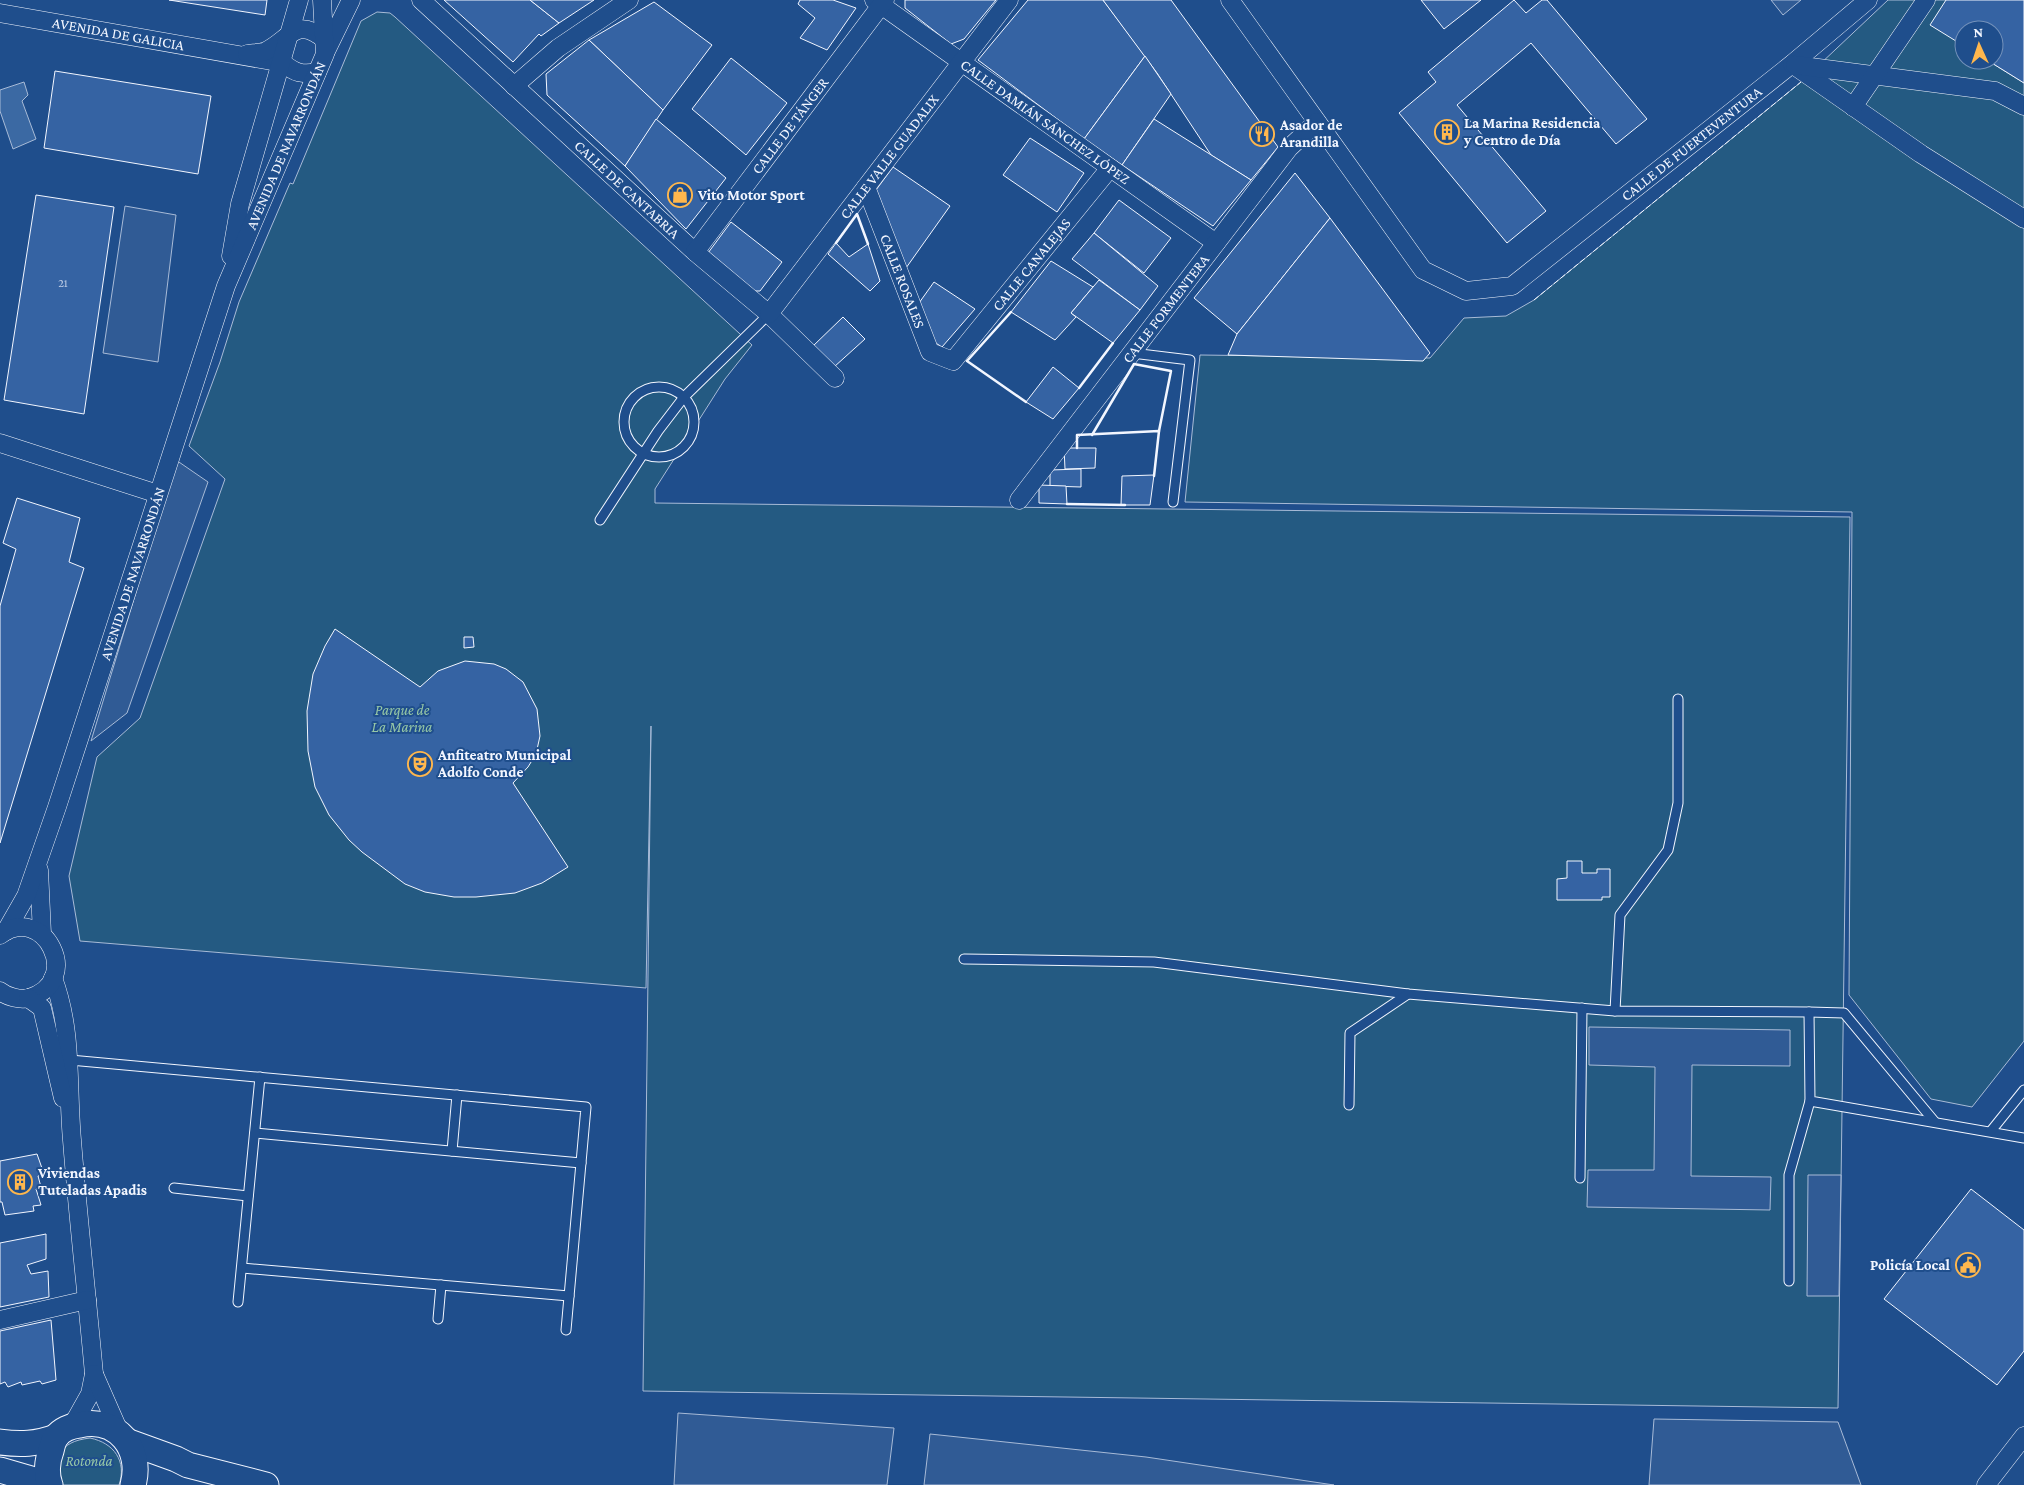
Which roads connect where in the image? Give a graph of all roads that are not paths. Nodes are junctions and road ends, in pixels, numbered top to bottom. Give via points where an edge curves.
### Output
1 (299, 0) edge
2 (322, 0) edge
3 (351, 0) edge
4 (421, 0) edge
5 (628, 0) edge
6 (1009, 0) edge
7 (1230, 0) edge
8 (1868, 0) edge
9 (1926, 0) edge
10 (880, 1) edge
11 (0, 13) edge
12 (291, 32) junction
13 (324, 46) junction
14 (236, 55) junction
15 (962, 62) junction
16 (283, 63) junction
17 (1792, 64) junction
18 (317, 72) junction
19 (1876, 74) junction
20 (514, 86) junction
21 (2024, 106) edge
22 (1853, 107) junction
23 (1317, 122) junction
24 (1110, 168) junction
25 (866, 187) junction
26 (2024, 219) edge
27 (1216, 243) junction
28 (695, 252) junction
29 (226, 286) junction
30 (769, 314) junction
31 (1132, 353) junction
32 (954, 361) joint
33 (835, 378) dead end
34 (684, 397) junction
35 (0, 443) edge
36 (643, 453) junction
37 (158, 494) junction
38 (1019, 500) dead end
39 (1173, 502) dead end
40 (600, 520) dead end
41 (1678, 699) dead end
42 (38, 862) junction
43 (3, 933) edge
44 (42, 934) junction
45 (964, 959) dead end
46 (54, 978) junction
47 (1, 993) edge
48 (1408, 994) junction
49 (28, 998) junction
50 (1582, 1008) junction
51 (1614, 1011) junction
52 (1809, 1012) junction
53 (70, 1060) junction
54 (260, 1077) junction
55 (2024, 1090) edge
56 (457, 1095) junction
57 (1810, 1101) junction
58 (1349, 1105) dead end
59 (1934, 1121) junction
60 (1991, 1131) junction
61 (254, 1132) junction
62 (72, 1138) junction
63 (2024, 1138) edge
64 (452, 1151) junction
65 (581, 1163) junction
66 (1580, 1178) dead end
67 (174, 1188) dead end
68 (248, 1196) junction
69 (242, 1268) junction
70 (1789, 1280) dead end
71 (441, 1285) junction
72 (569, 1296) junction
73 (87, 1300) junction
74 (238, 1302) dead end
75 (438, 1319) dead end
76 (0, 1320) edge
77 (566, 1330) dead end
78 (94, 1374) junction
79 (64, 1432) junction
80 (2024, 1436) edge
81 (124, 1437) junction
82 (0, 1442) edge
83 (188, 1465) junction
84 (0, 1470) edge
85 (134, 1483) edge
86 (39, 1485) edge
87 (50, 1485) edge
88 (266, 1485) edge
89 (1986, 1485) edge

1 - 12 street, AVENIDA DE NAVARRONDÁN
2 - 13 street, AVENIDA DE NAVARRONDÁN
3 - 13 street
4 - 20 street, CALLE DE CANTABRIA
5 - 20 street via 558,48
6 - 15 street, CALLE VALLE GUADALIX
7 - 23 street
8 - 17 street, CALLE DE FUERTEVENTURA
9 - 19 street
10 - 15 street, CALLE DAMIÁN SÁNCHEZ LÓPEZ
10 - 28 street, CALLE DE TÁNGER
11 - 14 street, AVENIDA DE GALICIA
12 - 13 street via 302,28 314,31
12 - 14 street, AVENIDA DE GALICIA via 265,52
12 - 16 street, AVENIDA DE NAVARRONDÁN
13 - 18 street, AVENIDA DE NAVARRONDÁN
14 - 16 street, AVENIDA DE GALICIA
15 - 24 street, CALLE DAMIÁN SÁNCHEZ LÓPEZ
15 - 25 street, CALLE VALLE GUADALIX
16 - 18 street via 293,72
16 - 29 street, AVENIDA DE NAVARRONDÁN via 240,204
17 - 19 street
17 - 22 street
17 - 23 street, CALLE DE FUERTEVENTURA via 1512,286 1466,292 1423,270
18 - 29 street, AVENIDA DE NAVARRONDÁN
19 - 21 street via 1995,91
19 - 22 street
20 - 28 street, CALLE DE CANTABRIA
22 - 26 street
23 - 27 street, CALLE FORMENTERA via 1289,148
24 - 27 street, CALLE DAMIÁN SÁNCHEZ LÓPEZ
24 - 32 street, CALLE CANALEJAS
25 - 30 street, CALLE VALLE GUADALIX
25 - 32 street, CALLE ROSALES via 930,352
27 - 31 street, CALLE FORMENTERA
28 - 30 street, CALLE DE CANTABRIA
29 - 37 street, AVENIDA DE NAVARRONDÁN
30 - 33 street, CALLE DE CANTABRIA
30 - 34 lane
31 - 38 street, CALLE FORMENTERA
31 - 39 lane via 1190,360
34 - 36 lane
34 - 36 lane via 694,416 694,427 687,442 675,453 665,456
34 - 36 lane via 662,387 638,392 630,401 624,412 625,433
35 - 37 street
36 - 40 lane
37 - 42 street, AVENIDA DE NAVARRONDÁN
41 - 51 lane via 1678,803 1668,850 1620,915
42 - 43 street, AVENIDA DE NAVARRONDÁN via 26,896
42 - 44 street, AVENIDA DE NAVARRONDÁN
43 - 44 street via 20,928
44 - 46 street via 56,956
45 - 48 lane via 1154,962
46 - 49 street via 42,992
46 - 53 street
47 - 49 street via 14,998
48 - 50 lane
48 - 58 lane via 1350,1033
49 - 62 street via 42,1008
50 - 51 lane
50 - 66 lane
51 - 52 lane
52 - 57 lane
52 - 59 lane via 1844,1013
53 - 54 lane
53 - 62 street
54 - 56 lane
54 - 61 lane
55 - 60 lane
56 - 64 lane
56 - 65 lane via 586,1106
57 - 59 lane
57 - 70 lane via 1789,1175
59 - 60 lane
60 - 63 lane
61 - 64 lane
61 - 68 lane
62 - 73 street
64 - 65 lane
65 - 72 lane
67 - 68 lane
68 - 69 lane
69 - 71 lane
69 - 74 lane
71 - 72 lane
71 - 75 lane
72 - 77 lane
73 - 76 street
73 - 78 street
78 - 79 street via 90,1394
78 - 81 street
79 - 81 street via 86,1423 104,1425
79 - 82 street via 37,1444
79 - 87 street via 48,1459
80 - 89 street
81 - 83 street
81 - 85 street via 136,1468
83 - 85 street via 150,1471
83 - 88 street
84 - 86 street via 31,1479

